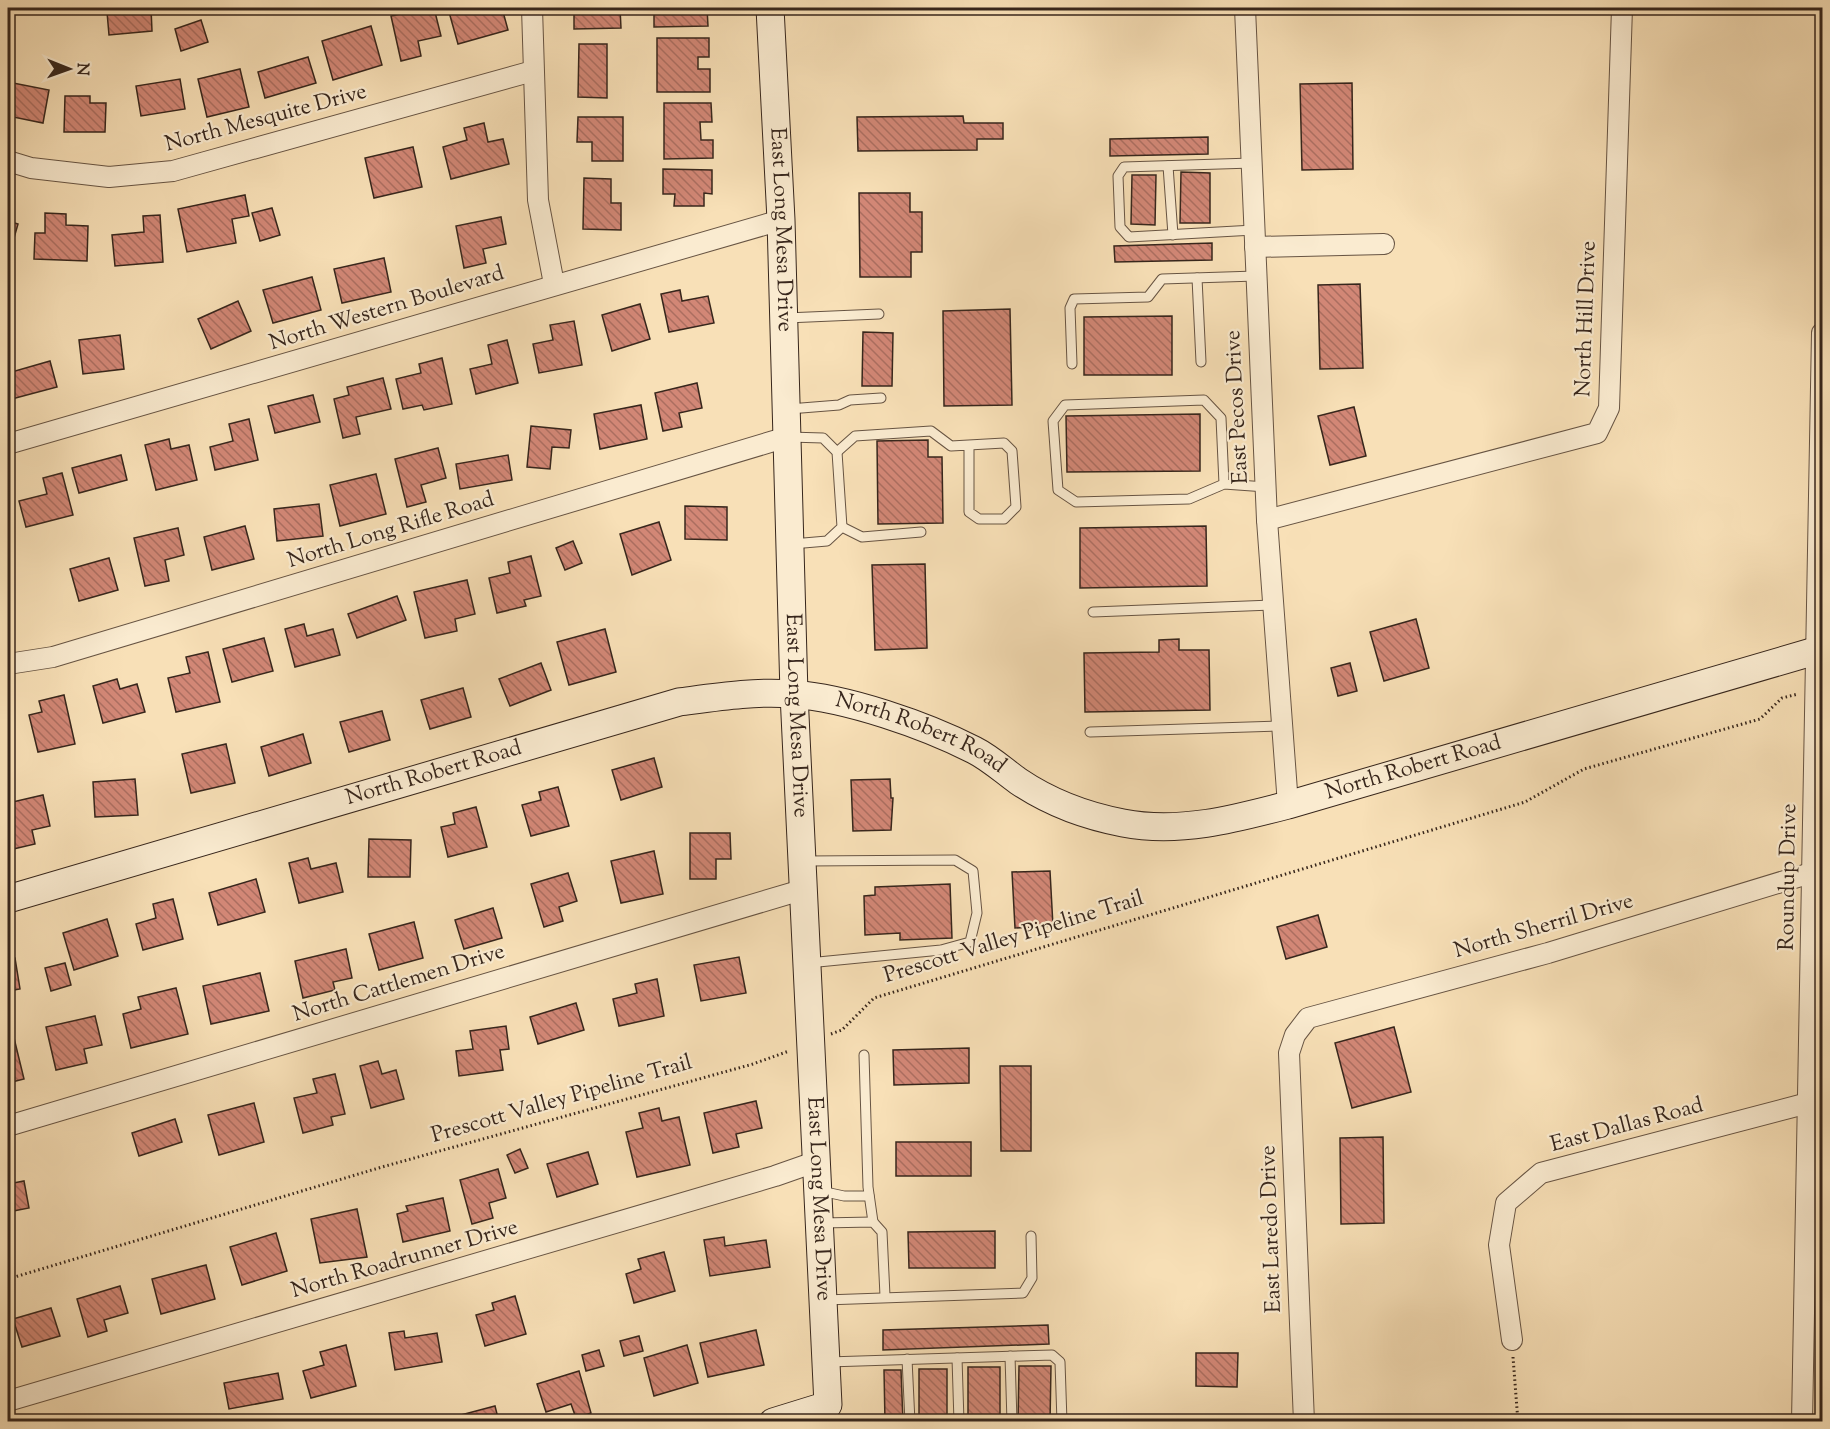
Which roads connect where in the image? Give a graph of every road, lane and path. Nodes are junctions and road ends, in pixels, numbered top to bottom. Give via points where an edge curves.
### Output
1 (532, 8) edge
2 (770, 8) edge
3 (1245, 8) edge
4 (1622, 8) edge
5 (533, 71) junction
6 (8, 161) edge
7 (1252, 163) junction
8 (1168, 166) junction
9 (781, 220) junction
10 (1173, 235) junction
11 (1255, 239) junction
12 (1383, 244) dead end
13 (1256, 276) junction
14 (1197, 278) junction
15 (554, 284) junction
16 (879, 315) dead end
17 (783, 318) junction
18 (1822, 333) edge
19 (1201, 363) dead end
20 (1072, 364) dead end
21 (881, 398) dead end
22 (786, 409) junction
23 (787, 436) junction
24 (8, 444) edge
25 (969, 445) junction
26 (837, 452) junction
27 (1224, 484) junction
28 (1266, 487) junction
29 (1267, 519) junction
30 (842, 527) junction
31 (921, 532) dead end
32 (790, 544) junction
33 (1273, 605) junction
34 (1093, 612) dead end
35 (1820, 649) edge
36 (8, 664) edge
37 (1816, 689) junction
38 (794, 694) junction
39 (1281, 726) junction
40 (1090, 732) dead end
41 (1288, 805) junction
42 (803, 861) junction
43 (1814, 872) junction
44 (804, 889) junction
45 (8, 899) edge
46 (807, 963) junction
47 (1295, 1035) joint
48 (810, 1042) junction
49 (864, 1055) dead end
50 (1808, 1103) junction
51 (8, 1126) edge
52 (815, 1162) junction
53 (816, 1190) junction
54 (869, 1196) junction
55 (873, 1222) junction
56 (818, 1223) junction
57 (1031, 1236) dead end
58 (8, 1279) edge
59 (885, 1296) junction
60 (823, 1300) junction
61 (1512, 1340) joint
62 (1010, 1356) junction
63 (957, 1358) junction
64 (907, 1359) junction
65 (826, 1362) junction
66 (8, 1401) edge
67 (830, 1413) edge
68 (773, 1422) edge
69 (910, 1422) edge
70 (959, 1422) edge
71 (1012, 1422) edge
72 (1062, 1422) edge
73 (1304, 1422) edge
74 (1518, 1422) edge
75 (1802, 1422) edge

1 - 5 street
2 - 9 main road, East Long Mesa Drive
3 - 7 street, East Pecos Drive
4 - 29 street, North Hill Drive via 1609,408 1597,434
5 - 6 street, North Mesquite Drive via 173,171 109,177 31,168
5 - 15 street via 538,200
7 - 8 lane
7 - 11 street, East Pecos Drive
8 - 10 lane
8 - 10 lane via 1124,167 1118,176 1120,227 1129,237
9 - 15 street, North Western Boulevard
9 - 17 main road, East Long Mesa Drive
10 - 11 lane
11 - 12 street
11 - 13 street, East Pecos Drive
13 - 14 lane
13 - 28 street, East Pecos Drive
14 - 19 lane
14 - 20 lane via 1162,279 1148,297 1074,299 1070,308
15 - 24 street, North Western Boulevard
16 - 17 lane
17 - 22 main road, East Long Mesa Drive
18 - 35 street, Roundup Drive
21 - 22 lane
22 - 23 main road, East Long Mesa Drive
23 - 26 lane via 823,438
23 - 32 main road, East Long Mesa Drive
23 - 36 street, North Long Rifle Road via 53,657
25 - 25 lane via 1004,443 1012,451 1016,507 1004,519 979,519 969,512
25 - 26 lane via 951,446 931,431 855,436
26 - 30 lane
27 - 27 lane via 1189,499 1076,502 1058,490 1053,421 1065,405 1204,400 1221,418
27 - 28 lane
28 - 29 street, East Pecos Drive
29 - 33 street, East Pecos Drive
30 - 31 lane via 862,537
30 - 32 lane via 827,540
32 - 38 main road, East Long Mesa Drive
33 - 34 lane
33 - 39 street, East Pecos Drive
35 - 37 street, Roundup Drive
35 - 41 main road, North Robert Road
37 - 43 street, Roundup Drive
37 - 48 path, Prescott Valley Pipeline Trail via 1782,698 1760,719 1584,769 1525,802 874,998 842,1030
38 - 41 main road, North Robert Road via 853,706 924,728 976,751 1062,806 1124,824 1177,826 1223,822
38 - 42 main road, East Long Mesa Drive
38 - 45 main road, North Robert Road via 750,694 679,702
39 - 40 lane
39 - 41 street, East Pecos Drive
42 - 44 main road, East Long Mesa Drive
42 - 46 lane via 955,860 973,872 977,914 970,942 941,950
43 - 47 street, North Sherril Drive via 1548,953 1308,1018
43 - 50 street, Roundup Drive
44 - 46 main road, East Long Mesa Drive
44 - 51 street, North Cattlemen Drive
46 - 48 main road, East Long Mesa Drive
47 - 73 street, East Laredo Drive via 1289,1053
48 - 52 main road, East Long Mesa Drive
48 - 58 path, Prescott Valley Pipeline Trail via 753,1064 382,1167
49 - 54 lane
50 - 61 street, East Dallas Road via 1541,1173 1506,1203 1499,1245
50 - 75 street, Roundup Drive
52 - 53 main road, East Long Mesa Drive
52 - 66 street, North Roadrunner Drive
53 - 54 lane
53 - 56 main road, East Long Mesa Drive
54 - 55 lane
55 - 56 lane
55 - 59 lane via 882,1232
56 - 60 main road, East Long Mesa Drive
57 - 59 lane via 1032,1278 1023,1293
59 - 60 lane
60 - 65 main road, East Long Mesa Drive
61 - 74 path
62 - 63 lane
62 - 71 lane
62 - 72 lane via 1052,1355 1060,1362
63 - 64 lane
63 - 70 lane
64 - 65 lane
64 - 69 lane
65 - 67 main road, East Long Mesa Drive
67 - 68 main road

